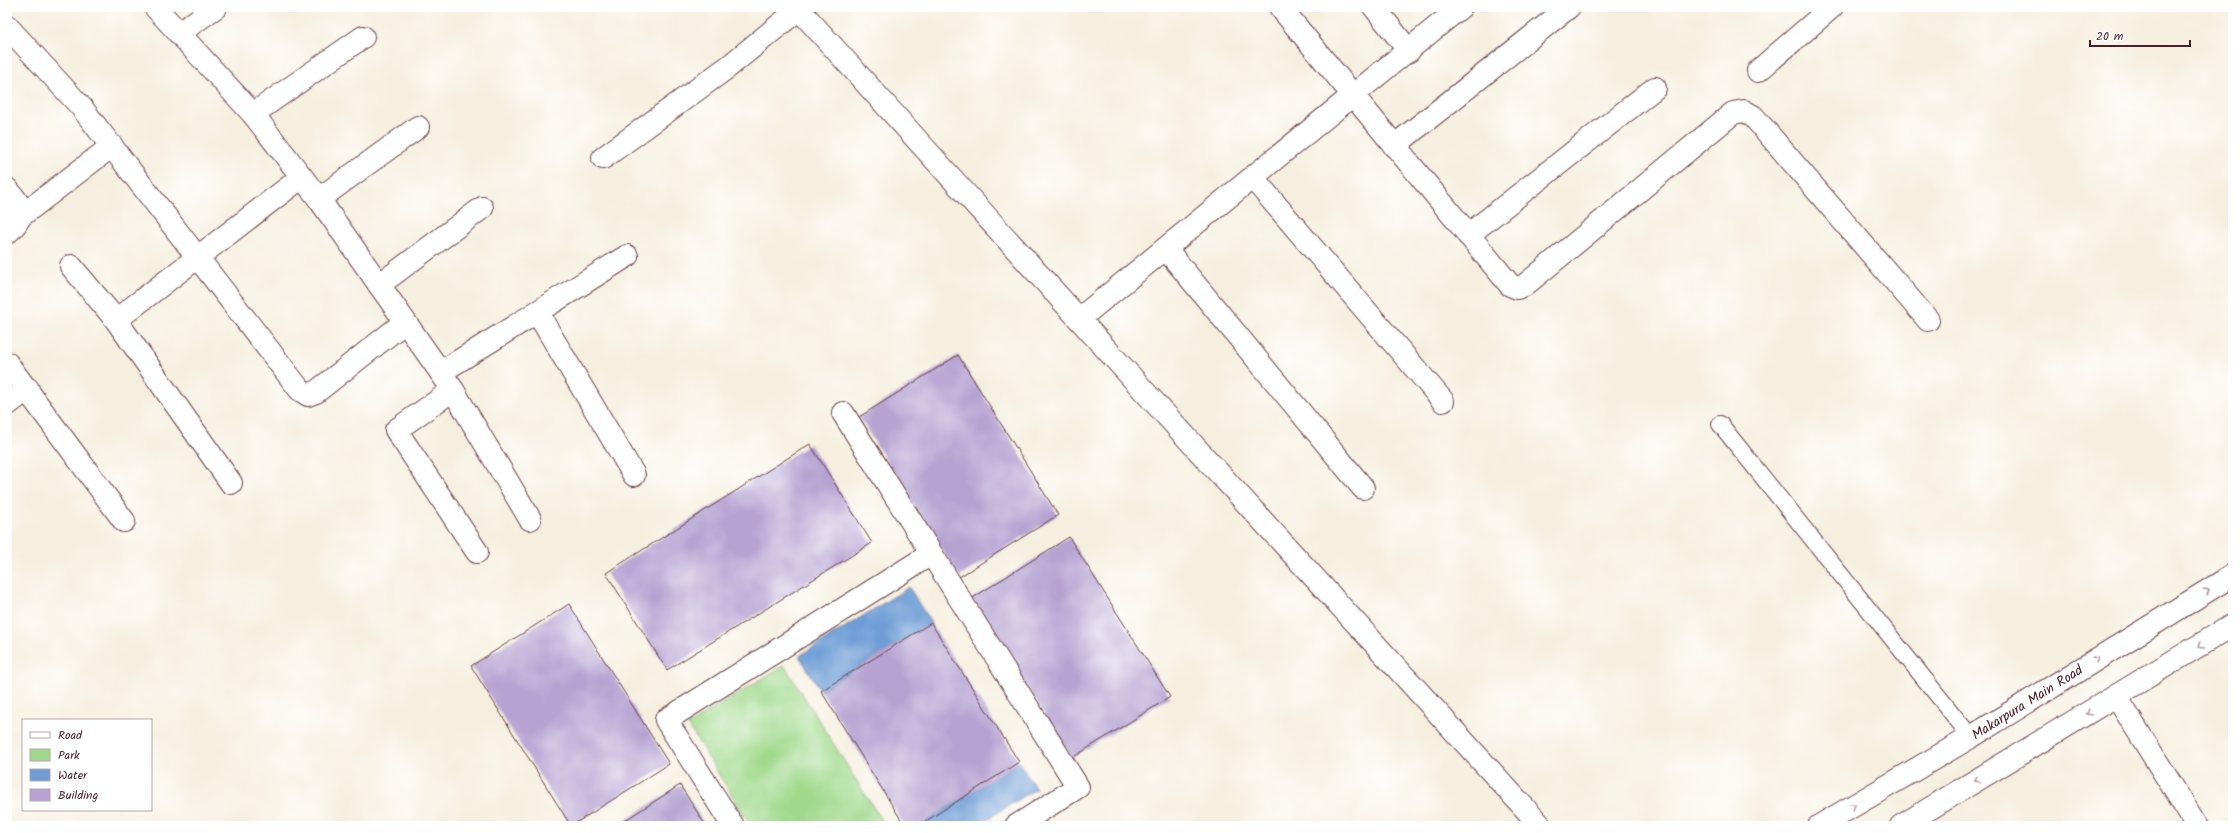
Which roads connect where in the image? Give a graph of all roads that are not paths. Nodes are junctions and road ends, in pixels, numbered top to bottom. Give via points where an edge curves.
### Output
1 (155, 7) edge
2 (216, 7) edge
3 (1280, 7) edge
4 (1374, 7) edge
5 (1461, 7) edge
6 (1569, 7) edge
7 (1832, 7) edge
8 (798, 8) edge
9 (7, 26) edge
10 (179, 33) junction
11 (362, 37) dead end
12 (1409, 51) junction
13 (1758, 71) dead end
14 (1655, 88) dead end
15 (1353, 97) junction
16 (253, 114) junction
17 (418, 127) dead end
18 (112, 146) junction
19 (1394, 146) junction
20 (603, 158) dead end
21 (302, 177) junction
22 (1253, 178) junction
23 (7, 188) edge
24 (319, 199) junction
25 (482, 208) dead end
26 (21, 216) junction
27 (7, 233) edge
28 (1468, 234) junction
29 (1166, 249) junction
30 (627, 256) dead end
31 (198, 257) junction
32 (71, 266) dead end
33 (379, 285) junction
34 (537, 312) junction
35 (1079, 319) junction
36 (116, 320) junction
37 (1928, 320) dead end
38 (405, 322) junction
39 (7, 363) edge
40 (441, 372) junction
41 (28, 389) junction
42 (453, 390) junction
43 (1443, 401) dead end
44 (7, 405) edge
45 (842, 413) dead end
46 (1720, 424) dead end
47 (634, 475) dead end
48 (231, 483) dead end
49 (1363, 488) dead end
50 (530, 519) dead end
51 (124, 521) dead end
52 (477, 552) dead end
53 (931, 554) junction
54 (2233, 575) edge
55 (2233, 625) edge
56 (2116, 696) junction
57 (1971, 737) junction
58 (733, 826) edge
59 (1016, 826) edge
60 (1541, 826) edge
61 (1820, 826) edge
62 (1901, 826) edge
63 (2196, 826) edge

1 - 10 main road
2 - 10 main road
3 - 15 main road
4 - 12 main road
5 - 12 main road
6 - 19 main road
7 - 13 main road
8 - 20 main road via 728,68
8 - 35 main road
9 - 18 main road via 82,108
10 - 16 main road
11 - 16 main road
12 - 15 main road
14 - 28 main road
15 - 19 main road
15 - 22 main road
16 - 21 main road
17 - 24 main road
18 - 26 main road
18 - 31 main road
19 - 28 main road
21 - 24 main road
21 - 31 main road
22 - 29 main road
22 - 43 main road
23 - 26 main road via 18,201
24 - 33 main road
25 - 33 main road
26 - 27 main road via 18,223
28 - 37 main road via 1510,285 1517,288 1525,285 1733,114 1744,111 1754,116
29 - 35 main road
29 - 49 main road
30 - 34 main road
31 - 36 main road
31 - 38 main road via 300,390 308,394 316,392
32 - 36 main road
33 - 38 main road
34 - 40 main road
34 - 47 main road
35 - 60 main road
36 - 48 main road
38 - 40 main road
39 - 41 main road
40 - 42 main road
41 - 44 main road
41 - 51 main road
42 - 50 main road
42 - 52 main road via 396,430
45 - 53 main road
46 - 57 lane
53 - 58 main road via 666,720
53 - 59 main road via 1078,787
57 -> 54 main road, Makarpura Main Road
55 -> 56 main road
56 -> 62 main road
56 - 63 main road
61 -> 57 main road, Makarpura Main Road

